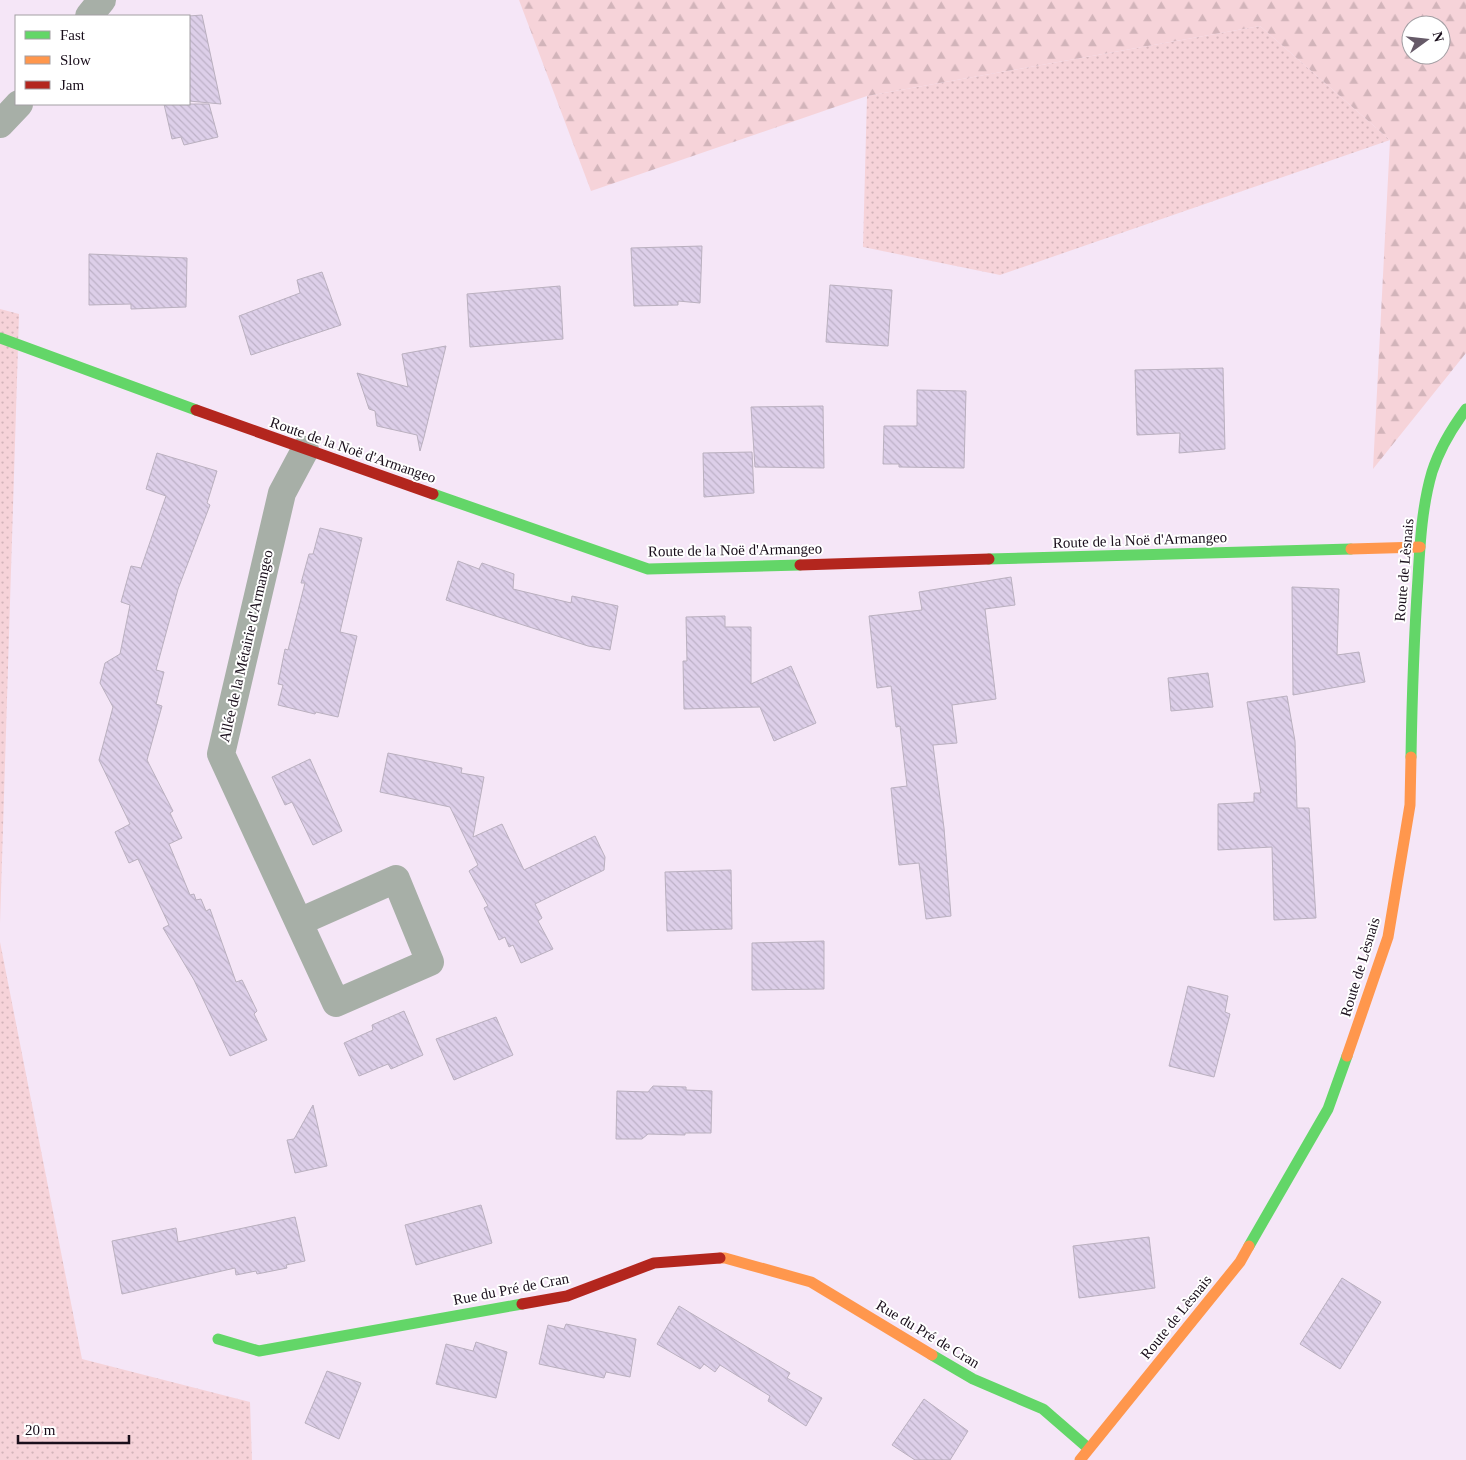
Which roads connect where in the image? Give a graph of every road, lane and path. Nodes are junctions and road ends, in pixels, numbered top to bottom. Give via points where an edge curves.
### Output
1 (102, 0) edge
2 (90, 15) edge
3 (18, 105) edge
4 (0, 124) edge
5 (0, 338) edge
6 (1466, 409) edge
7 (305, 450) junction
8 (1420, 547) junction
9 (299, 922) junction
10 (218, 1338) dead end
11 (1088, 1448) junction
12 (1080, 1460) edge

1 - 2 street
3 - 4 street
5 - 7 street, Route de la Noë d'Armangeo
6 - 8 street, Route de Lèsnais via 1454,425 1432,472 1424,505
7 - 8 street, Route de la Noë d'Armangeo via 648,569
7 - 9 street, Allée de la Métairie d'Armangeo via 282,493 221,754
8 - 11 street, Route de Lèsnais via 1413,646 1408,814 1388,937 1328,1109 1240,1262
9 - 9 street, Allée de la Métairie d'Armangeo via 336,1003 430,962 396,879
10 - 11 street, Rue du Pré de Cran via 259,1351 567,1296 654,1263 725,1258 811,1282 973,1379 1043,1409
11 - 12 street, Route de Lèsnais

